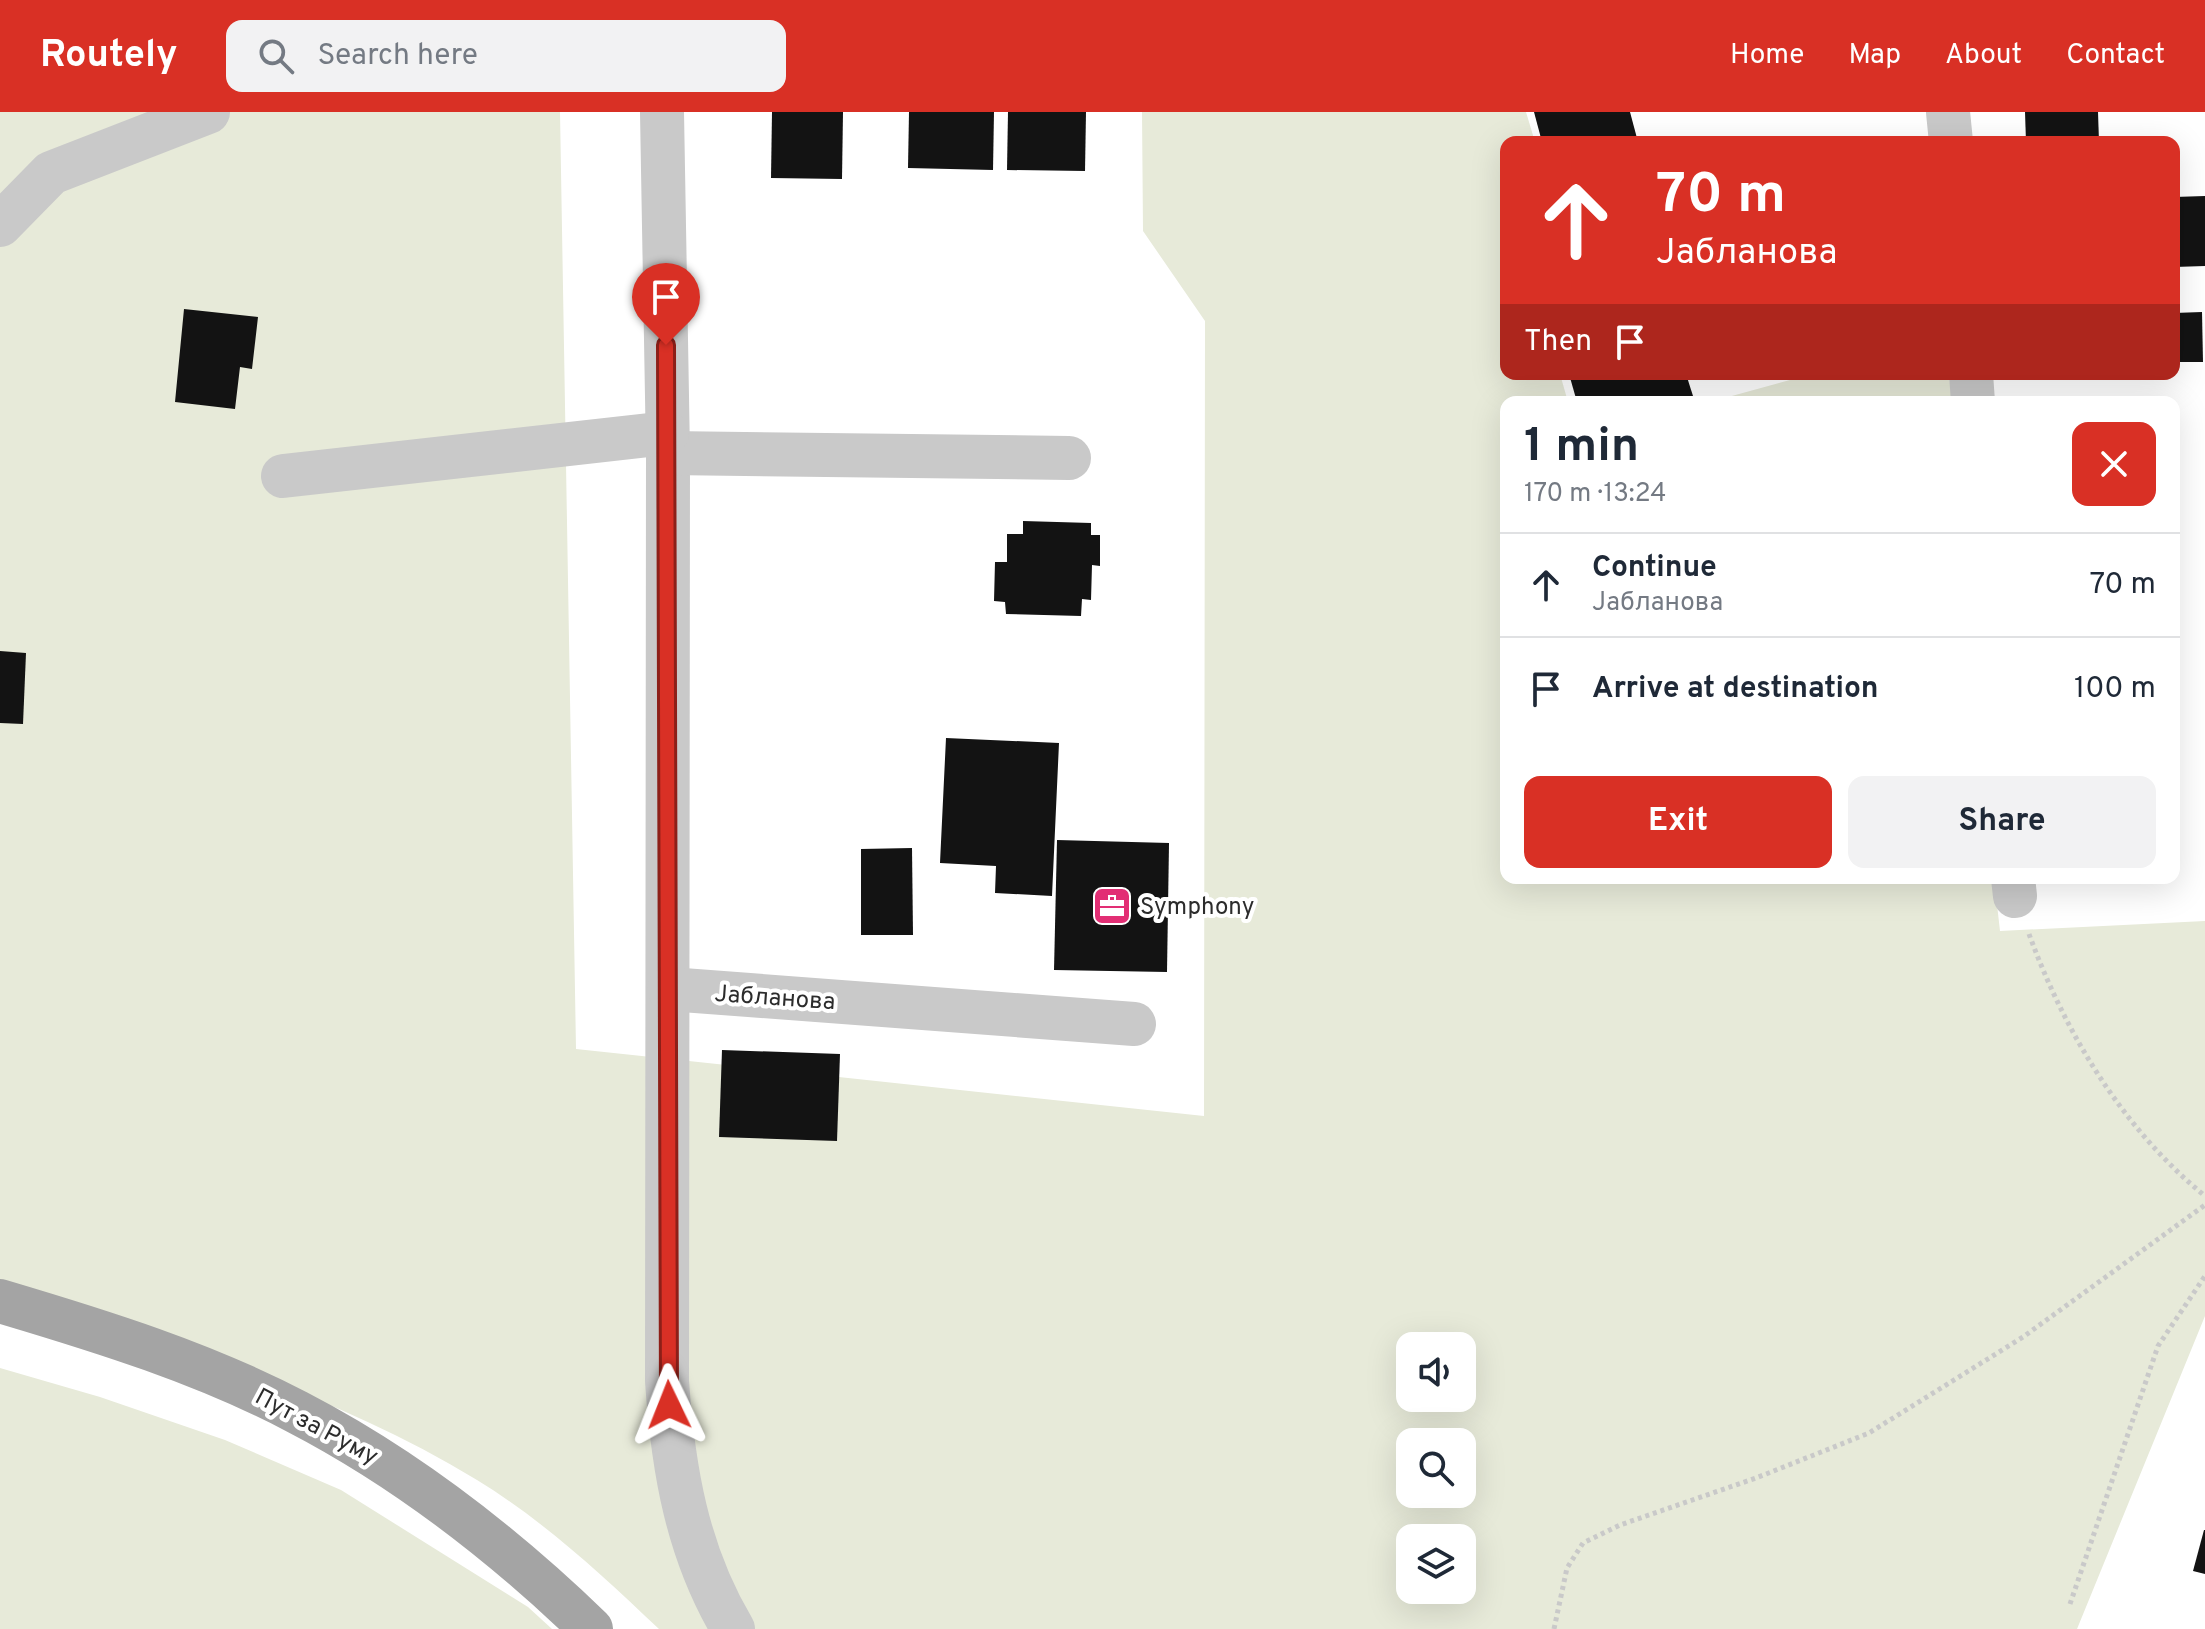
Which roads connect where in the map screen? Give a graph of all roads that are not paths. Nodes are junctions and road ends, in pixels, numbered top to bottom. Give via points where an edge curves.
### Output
1 (208, 112) edge
2 (662, 112) edge
3 (1948, 112) edge
4 (1950, 136) edge
5 (0, 225) edge
6 (667, 443) junction
7 (1069, 458) dead end
8 (283, 476) dead end
9 (669, 989) junction
10 (1134, 1024) dead end
11 (0, 1301) edge
12 (591, 1629) edge
13 (733, 1629) edge

1 - 5 street via 51,173
2 - 6 street
3 - 4 street
6 - 7 street
6 - 8 street
6 - 9 street
9 - 10 street, Јабланова
9 - 13 street via 670,1429 679,1490 699,1563
11 - 12 main road, Пут за Руму via 210,1372 297,1412 388,1464 479,1531

